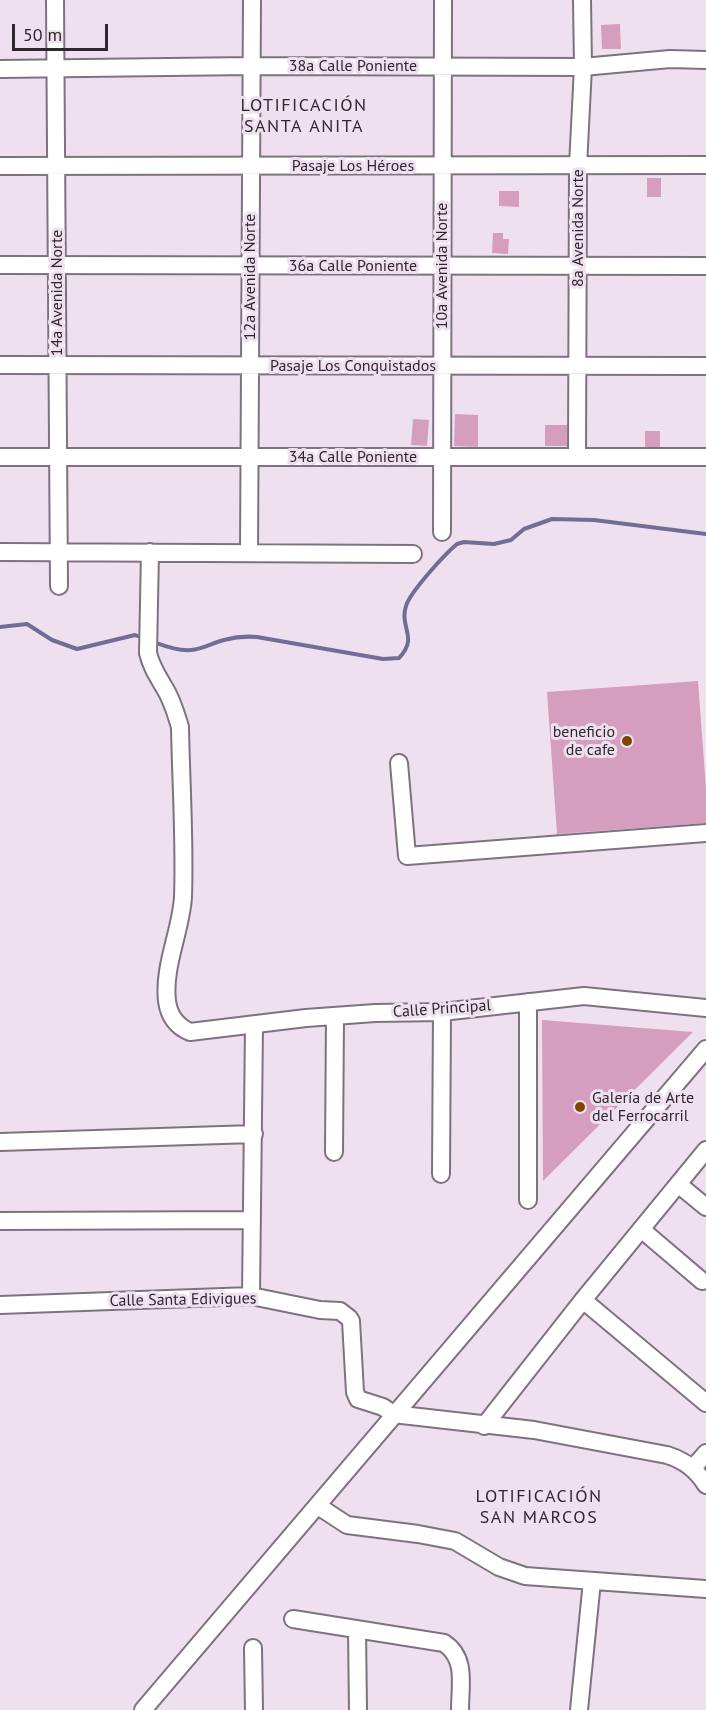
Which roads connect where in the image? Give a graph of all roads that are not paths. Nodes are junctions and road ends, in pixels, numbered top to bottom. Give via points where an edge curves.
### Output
1 (55, 0) edge
2 (252, 0) edge
3 (443, 0) edge
4 (582, 0) edge
5 (706, 60) edge
6 (252, 66) junction
7 (56, 67) junction
8 (442, 67) junction
9 (583, 67) junction
10 (0, 69) edge
11 (706, 165) edge
12 (0, 166) edge
13 (56, 166) junction
14 (250, 166) junction
15 (442, 166) junction
16 (578, 166) junction
17 (0, 266) edge
18 (57, 266) junction
19 (250, 266) junction
20 (442, 266) junction
21 (578, 266) junction
22 (706, 266) edge
23 (0, 365) edge
24 (57, 366) junction
25 (250, 366) junction
26 (442, 366) junction
27 (577, 366) junction
28 (706, 366) edge
29 (0, 457) edge
30 (58, 457) junction
31 (249, 457) junction
32 (442, 457) junction
33 (577, 457) junction
34 (706, 457) edge
35 (442, 532) dead end
36 (0, 552) edge
37 (59, 552) junction
38 (150, 552) junction
39 (249, 553) junction
40 (413, 554) dead end
41 (59, 586) dead end
42 (399, 763) dead end
43 (706, 833) edge
44 (528, 1002) junction
45 (706, 1008) edge
46 (442, 1012) junction
47 (335, 1016) junction
48 (254, 1025) junction
49 (706, 1049) edge
50 (254, 1134) junction
51 (0, 1142) edge
52 (706, 1150) edge
53 (334, 1152) dead end
54 (441, 1174) dead end
55 (678, 1184) junction
56 (528, 1200) dead end
57 (706, 1207) edge
58 (252, 1220) junction
59 (0, 1221) edge
60 (641, 1229) junction
61 (702, 1281) dead end
62 (251, 1296) junction
63 (583, 1300) junction
64 (0, 1305) edge
65 (706, 1403) edge
66 (393, 1414) junction
67 (484, 1426) junction
68 (706, 1453) edge
69 (693, 1468) junction
70 (706, 1485) edge
71 (318, 1506) junction
72 (592, 1581) junction
73 (706, 1589) edge
74 (293, 1619) dead end
75 (357, 1629) junction
76 (254, 1648) dead end
77 (142, 1710) edge
78 (254, 1710) edge
79 (358, 1710) edge
80 (460, 1710) edge
81 (579, 1710) edge

1 - 7 street, 14a Avenida Norte
2 - 6 street, 12a Avenida Norte
3 - 8 street, 10a Avenida Norte
4 - 9 street, 8a Avenida Norte
5 - 9 street, 38a Calle Poniente via 670,59
6 - 7 street, 38a Calle Poniente
6 - 8 street, 38a Calle Poniente
6 - 14 street, 12a Avenida Norte
7 - 10 street, 38a Calle Poniente
7 - 13 street, 14a Avenida Norte
8 - 9 street, 38a Calle Poniente
8 - 15 street, 10a Avenida Norte
9 - 16 street, 8a Avenida Norte
11 - 16 street, Pasaje Los Héroes
12 - 13 street, Pasaje Los Héroes
13 - 14 street, Pasaje Los Héroes
13 - 18 street, 14a Avenida Norte
14 - 15 street, Pasaje Los Héroes
14 - 19 street, 12a Avenida Norte
15 - 16 street, Pasaje Los Héroes
15 - 20 street, 10a Avenida Norte
16 - 21 street, 8a Avenida Norte
17 - 18 street, 36a Calle Poniente
18 - 19 street, 36a Calle Poniente
18 - 24 street, 14a Avenida Norte
19 - 20 street, 36a Calle Poniente
19 - 25 street, 12a Avenida Norte
20 - 21 street, 36a Calle Poniente
20 - 26 street, 10a Avenida Norte
21 - 22 street, 36a Calle Poniente
21 - 27 street, 8a Avenida Norte
23 - 24 street, Pasaje Los Conquistados
24 - 25 street, Pasaje Los Conquistados
24 - 30 street, 14a Avenida Norte
25 - 26 street, Pasaje Los Conquistados
25 - 31 street, 12a Avenida Norte
26 - 27 street, Pasaje Los Conquistados
26 - 32 street, 10a Avenida Norte
27 - 28 street, Pasaje Los Conquistados
27 - 33 street, 8a Avenida Norte
29 - 30 street, 34a Calle Poniente
30 - 31 street, 34a Calle Poniente
30 - 37 street, 14a Avenida Norte
31 - 32 street, 34a Calle Poniente
31 - 39 street, 12a Avenida Norte
32 - 33 street, 34a Calle Poniente
32 - 35 street, 10a Avenida Norte
33 - 34 street, 34a Calle Poniente
36 - 37 street
37 - 38 street
37 - 41 street, 14a Avenida Norte
38 - 39 street
38 - 48 street, Calle Principal via 148,653 180,727 183,899 167,1001 174,1021 190,1032
39 - 40 street
42 - 43 street via 407,856
44 - 45 street, Calle Principal via 584,996
44 - 46 street, Calle Principal
44 - 56 street
46 - 47 street, Calle Principal
46 - 54 street
47 - 48 street, Calle Principal
47 - 53 street
48 - 50 street
49 - 66 street
50 - 51 street
50 - 58 street
52 - 55 street
55 - 57 street
55 - 60 street
58 - 59 street
58 - 62 street
60 - 61 street
60 - 63 street
62 - 64 street, Calle Santa Edivigues
62 - 66 street, Calle Santa Edivigues via 345,1314 351,1321 358,1399
63 - 65 street
63 - 67 street
66 - 67 street
66 - 71 street
67 - 69 street via 615,1444 675,1457
68 - 69 street
69 - 70 street
71 - 72 street via 347,1526 455,1541 499,1567 525,1576
71 - 77 street
72 - 73 street
72 - 81 street
74 - 75 street
75 - 79 street
75 - 80 street via 444,1643 454,1650 460,1660
76 - 78 street

